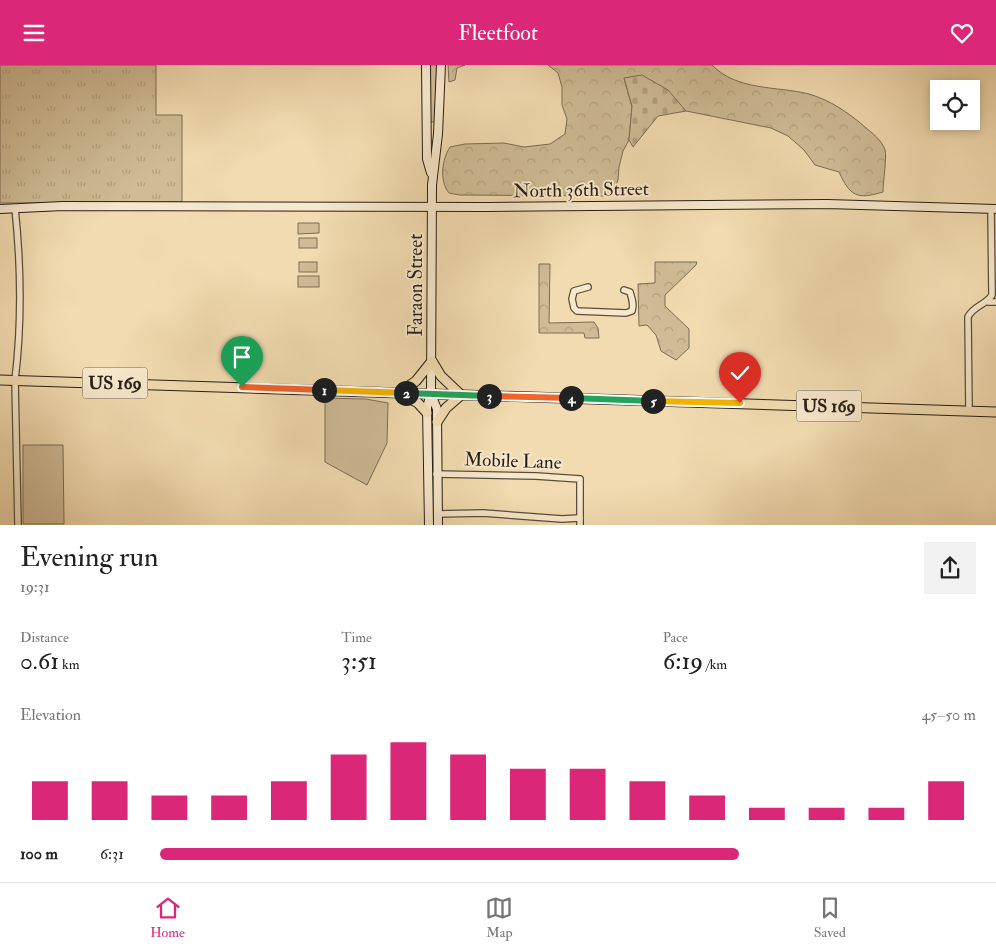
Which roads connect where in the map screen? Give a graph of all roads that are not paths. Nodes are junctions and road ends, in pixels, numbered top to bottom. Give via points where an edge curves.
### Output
1 (426, 65) edge
2 (440, 65) edge
3 (432, 176) junction
4 (432, 207) junction
5 (15, 208) junction
6 (0, 209) edge
7 (994, 209) edge
8 (588, 287) dead end
9 (624, 289) dead end
10 (988, 302) junction
11 (996, 302) edge
12 (432, 361) junction
13 (16, 379) junction
14 (0, 380) edge
15 (399, 393) junction
16 (431, 394) junction
17 (461, 395) junction
18 (969, 411) junction
19 (996, 412) edge
20 (427, 413) junction
21 (437, 422) junction
22 (436, 474) junction
23 (437, 514) junction
24 (580, 521) edge
25 (18, 525) edge
26 (430, 525) edge
27 (438, 525) edge

1 - 3 main road, Faraon Street via 427,159
2 - 3 main road, Faraon Street via 438,134
3 - 4 main road, Faraon Street
4 - 5 main road, North 36th Street
4 - 7 main road, North 36th Street via 828,204
4 - 12 main road, Faraon Street
5 - 6 main road, North 36th Street
5 - 13 street via 20,293
7 - 10 street via 992,295
8 - 9 street via 574,291 572,299 577,311 632,311 634,305 630,292
10 - 11 street
10 - 18 street via 971,311 968,317
12 - 15 main road via 416,381
12 - 16 main road, Faraon Street
12 - 17 main road via 441,376
13 - 14 main road, US 169
13 - 15 main road, US 169
13 - 25 street
15 - 16 main road, US 169
15 - 20 main road via 418,403
16 - 17 main road, US 169
16 - 20 main road, Faraon Street
16 - 21 main road, Faraon Street via 437,409
17 - 18 main road, US 169
17 - 21 main road via 446,408
18 - 19 main road, US 169
20 - 26 main road, Faraon Street
21 - 22 main road, Faraon Street
22 - 23 main road, Faraon Street
22 - 24 street, Mobile Lane via 580,479
23 - 24 street, Mobile Lane via 483,513
23 - 27 main road, Faraon Street

